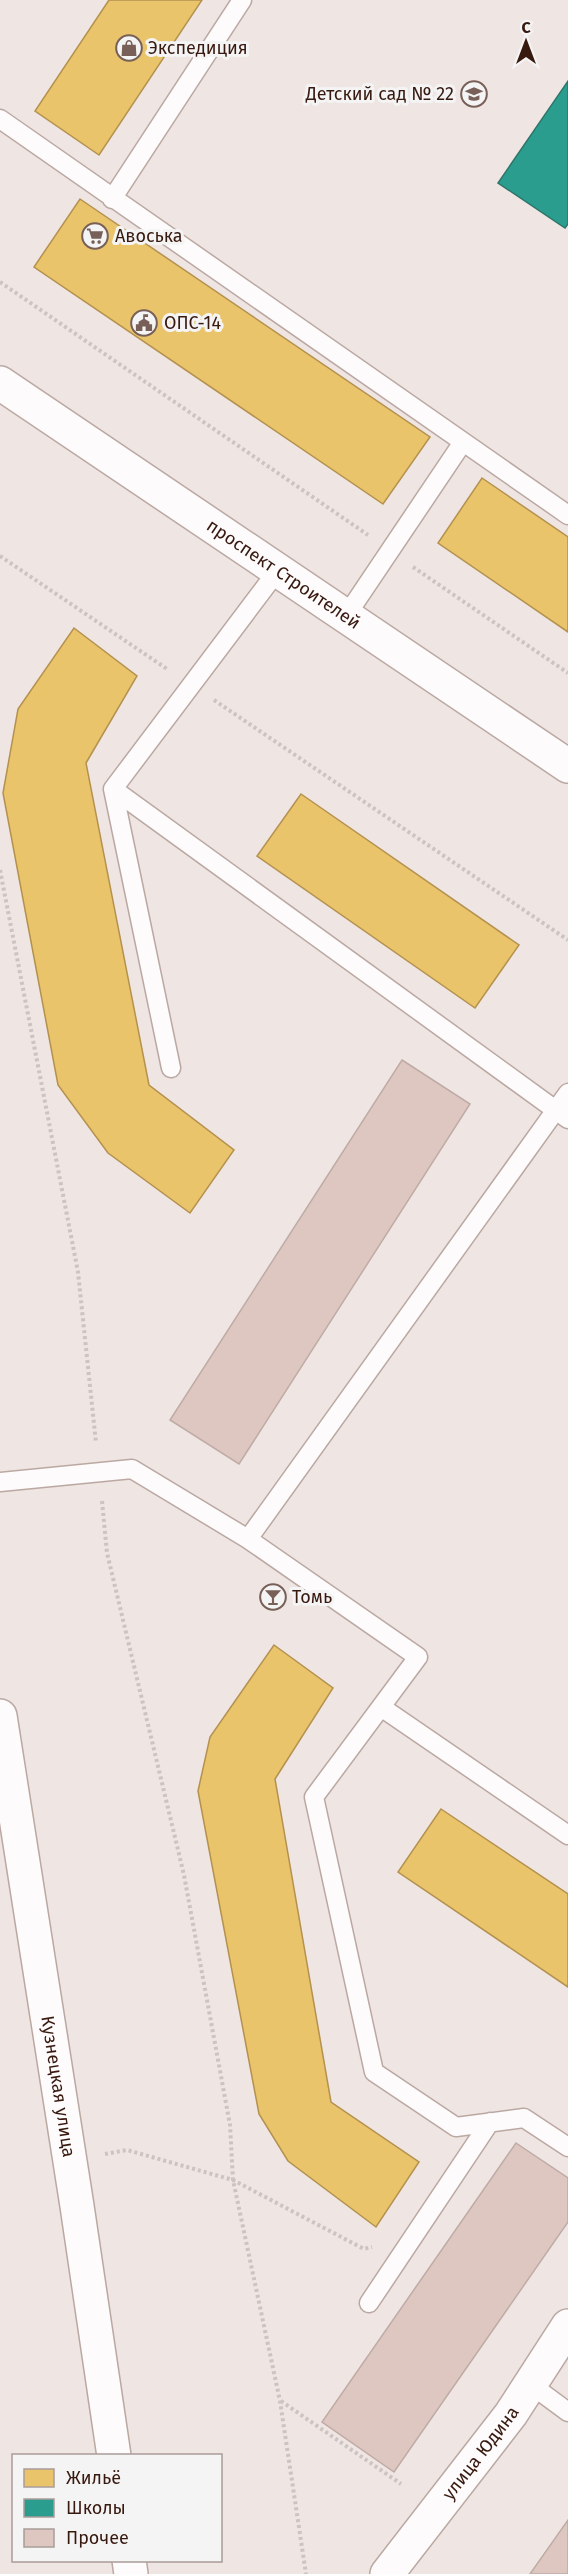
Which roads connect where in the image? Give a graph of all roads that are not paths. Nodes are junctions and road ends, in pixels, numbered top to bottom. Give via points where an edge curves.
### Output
1 (242, 0) edge
2 (0, 119) edge
3 (112, 199) junction
4 (0, 383) edge
5 (463, 442) junction
6 (568, 514) edge
7 (278, 570) junction
8 (346, 616) junction
9 (568, 766) edge
10 (113, 789) junction
11 (171, 1068) dead end
12 (568, 1093) edge
13 (562, 1114) edge
14 (0, 1482) edge
15 (248, 1539) junction
16 (381, 1707) junction
17 (0, 1716) edge
18 (568, 1835) edge
19 (490, 2122) junction
20 (568, 2147) edge
21 (369, 2303) dead end
22 (568, 2326) edge
23 (530, 2384) junction
24 (568, 2412) edge
25 (114, 2454) edge
26 (387, 2574) edge

1 - 3 lane
2 - 3 lane
3 - 5 lane
4 - 7 main road, проспект Строителей
5 - 6 lane
5 - 8 lane
7 - 8 main road, проспект Строителей
7 - 10 lane
8 - 9 main road, проспект Строителей
10 - 11 lane
10 - 13 lane
12 - 13 lane
13 - 15 lane
14 - 15 lane via 132,1469
15 - 16 lane via 418,1657
16 - 18 lane
16 - 19 lane via 314,1797 374,2072 456,2127
17 - 25 main road, Кузнецкая улица
19 - 20 lane via 524,2118
19 - 21 lane
22 - 23 main road, улица Юдина
23 - 24 lane
23 - 26 main road, улица Юдина

